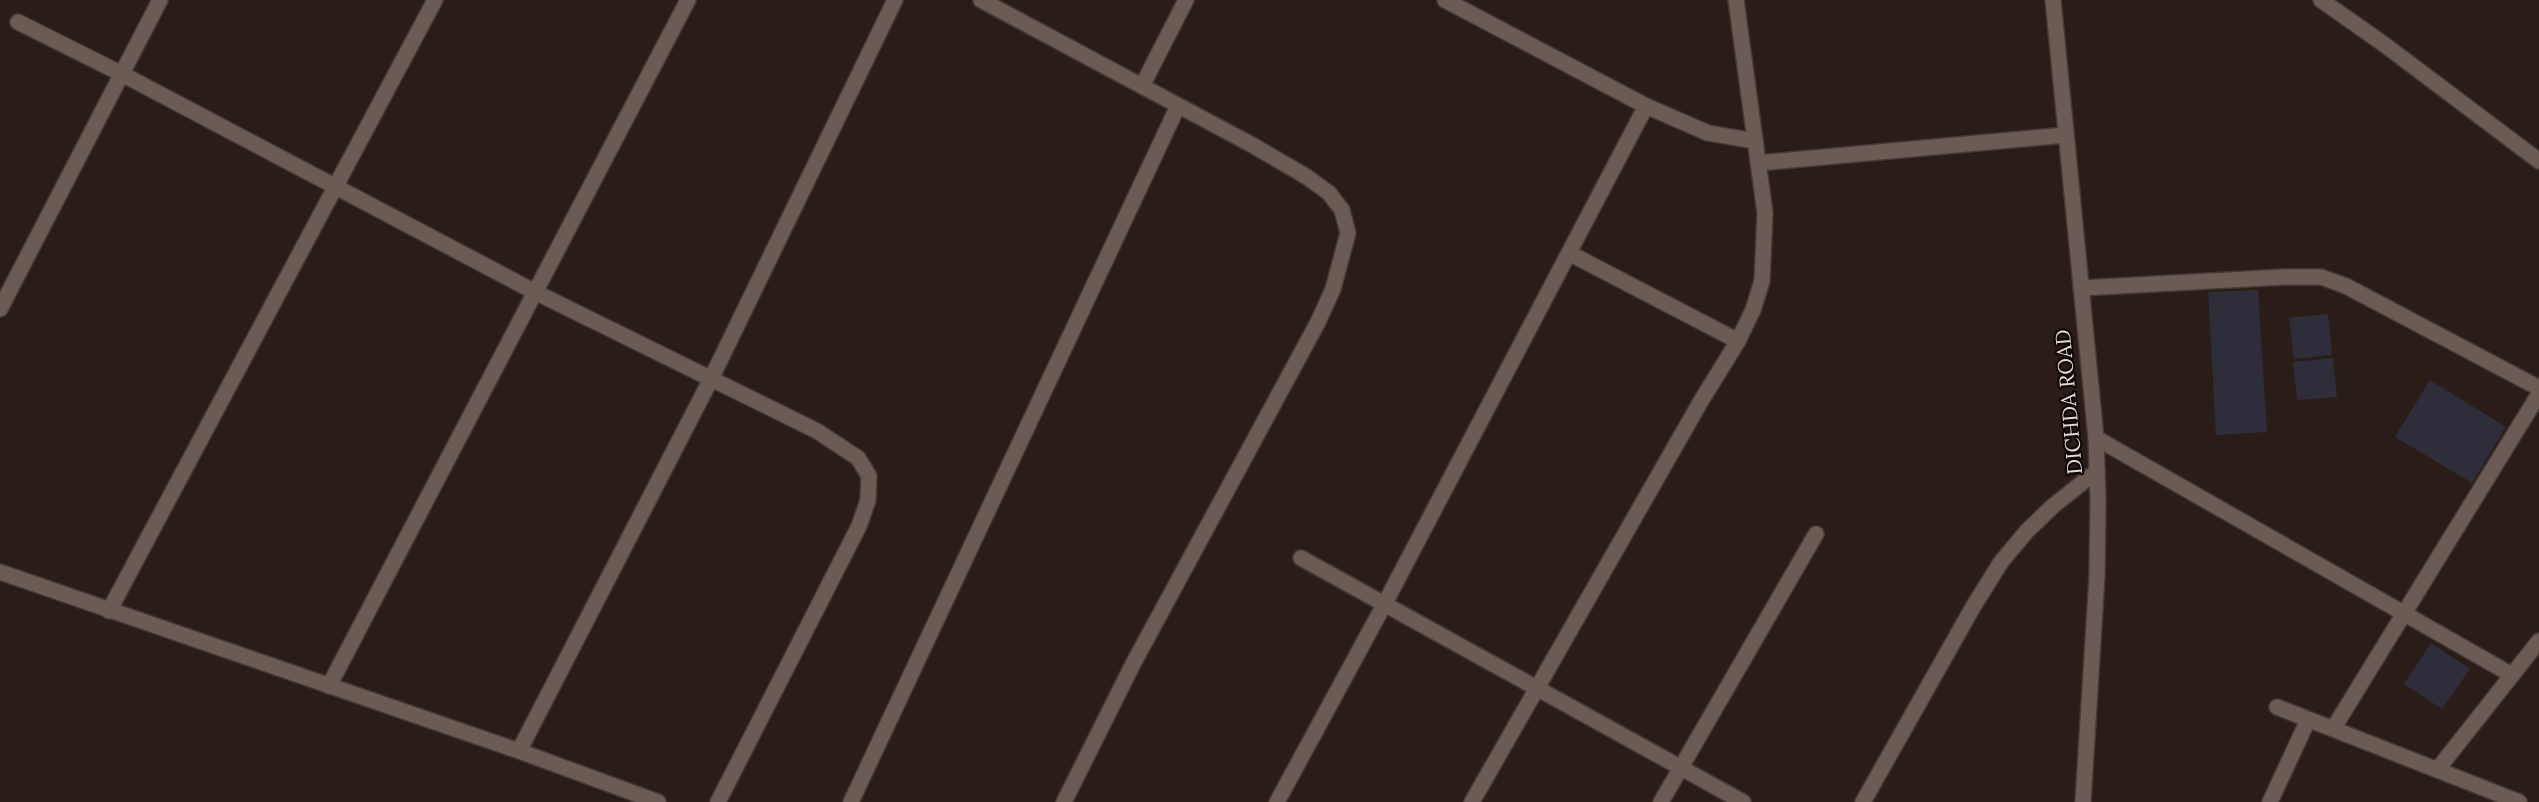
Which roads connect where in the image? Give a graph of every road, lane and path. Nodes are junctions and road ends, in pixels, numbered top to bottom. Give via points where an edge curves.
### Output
1 (160, 0) edge
2 (435, 0) edge
3 (688, 0) edge
4 (895, 0) edge
5 (981, 0) edge
6 (1186, 0) edge
7 (1445, 0) edge
8 (1736, 0) edge
9 (2053, 0) edge
10 (2321, 0) edge
11 (18, 22) dead end
12 (122, 74) junction
13 (1142, 86) junction
14 (1178, 105) junction
15 (1647, 106) junction
16 (2066, 135) junction
17 (1755, 141) junction
18 (2539, 160) edge
19 (1758, 163) junction
20 (335, 188) junction
21 (1569, 253) junction
22 (2081, 288) junction
23 (535, 292) junction
24 (0, 309) edge
25 (1738, 341) junction
26 (711, 379) junction
27 (2539, 388) edge
28 (2539, 394) edge
29 (2096, 438) junction
30 (2097, 471) junction
31 (1816, 534) dead end
32 (1301, 558) dead end
33 (0, 572) edge
34 (1384, 605) junction
35 (109, 611) junction
36 (2404, 613) junction
37 (2539, 641) edge
38 (2512, 675) junction
39 (329, 686) junction
40 (1535, 688) junction
41 (2277, 707) dead end
42 (2308, 720) junction
43 (2333, 729) junction
44 (519, 751) junction
45 (1680, 767) junction
46 (2437, 770) junction
47 (658, 802) edge
48 (718, 802) edge
49 (851, 802) edge
50 (1064, 802) edge
51 (1277, 802) edge
52 (1472, 802) edge
53 (1661, 802) edge
54 (1743, 802) edge
55 (1863, 802) edge
56 (2083, 802) edge
57 (2270, 802) edge
58 (2519, 802) edge

1 - 12 street
2 - 20 street
3 - 23 street
4 - 26 street
5 - 13 street
6 - 13 street
7 - 15 street
8 - 17 street
9 - 16 street, DICHDA ROAD
10 - 18 street
11 - 12 street
12 - 20 street
12 - 24 street
13 - 14 street
14 - 49 street
14 - 50 street via 1329,193 1342,210 1348,233 1333,289 1318,322 1133,664
15 - 17 street via 1708,133
15 - 21 street
16 - 19 street
16 - 22 street, DICHDA ROAD
17 - 19 street
19 - 25 street via 1765,213 1762,281
20 - 23 street
20 - 35 street
21 - 25 street
21 - 34 street
22 - 27 street via 2321,277 2346,286
22 - 29 street, DICHDA ROAD
23 - 26 street
23 - 39 street
25 - 40 street
26 - 44 street
26 - 48 street via 838,444 858,458 869,476 868,500 859,526
28 - 36 street
29 - 30 street, DICHDA ROAD
29 - 36 street
30 - 55 street via 2053,506 2001,562
30 - 56 street, DICHDA ROAD via 2097,576
31 - 45 street
32 - 34 street
33 - 35 street
34 - 40 street
34 - 51 street
35 - 39 street
36 - 38 street
36 - 43 street
37 - 38 street
38 - 46 street
39 - 44 street
40 - 45 street
40 - 52 street
41 - 42 street
42 - 43 street
42 - 57 street
43 - 46 street
44 - 47 street
45 - 53 street
45 - 54 street
46 - 58 street

